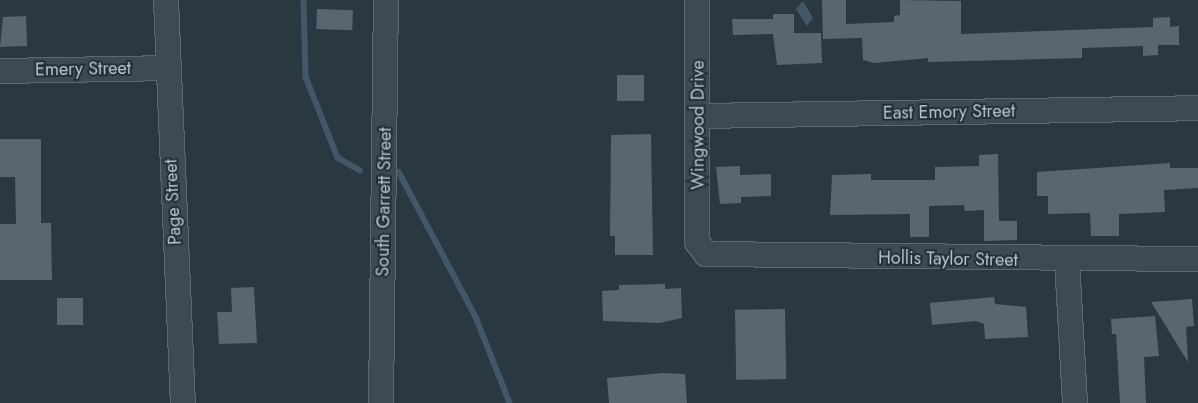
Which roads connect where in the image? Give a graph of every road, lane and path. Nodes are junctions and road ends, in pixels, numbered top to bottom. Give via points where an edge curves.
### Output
1 (166, 0) edge
2 (386, 0) edge
3 (697, 0) edge
4 (167, 68) junction
5 (0, 70) edge
6 (1198, 108) edge
7 (699, 116) junction
8 (700, 251) joint
9 (1198, 259) edge
10 (1067, 260) junction
11 (183, 403) edge
12 (381, 403) edge
13 (1075, 403) edge

1 - 4 street, Page Street
2 - 12 street, South Garrett Street
3 - 7 street, Wingwood Drive
4 - 5 street, Emery Street
4 - 11 street, Page Street
6 - 7 street, East Emory Street
7 - 8 street, Wingwood Drive
8 - 10 street, Hollis Taylor Street via 716,256
9 - 10 street, Hollis Taylor Street
10 - 13 street

